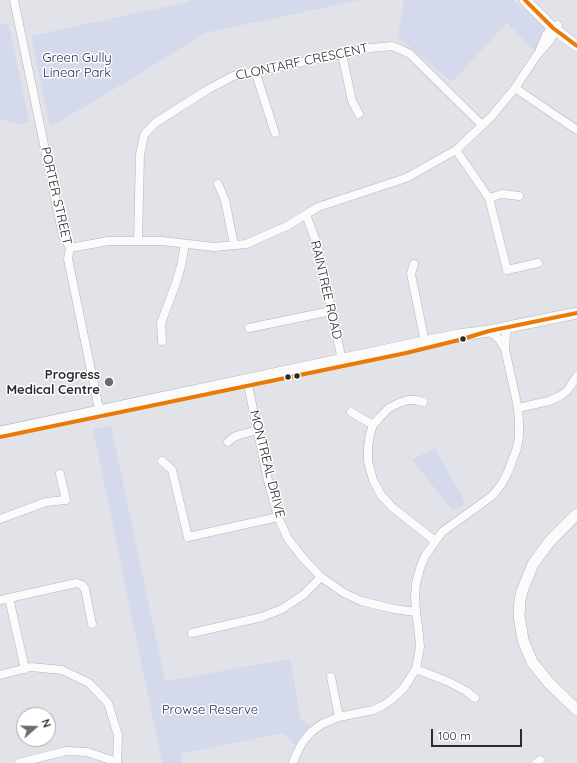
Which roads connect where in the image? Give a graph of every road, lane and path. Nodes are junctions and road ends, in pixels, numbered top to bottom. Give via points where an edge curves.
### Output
1 (14, 0) edge
2 (526, 0) edge
3 (534, 0) edge
4 (555, 28) junction
5 (577, 39) edge
6 (577, 46) edge
7 (342, 54) junction
8 (255, 71) junction
9 (515, 88) junction
10 (358, 114) dead end
11 (482, 125) junction
12 (577, 130) edge
13 (275, 133) dead end
14 (456, 150) junction
15 (218, 184) dead end
16 (519, 196) dead end
17 (490, 198) junction
18 (306, 215) junction
19 (138, 241) junction
20 (185, 244) junction
21 (234, 245) junction
22 (70, 248) junction
23 (538, 263) dead end
24 (414, 264) dead end
25 (331, 311) junction
26 (577, 313) edge
27 (511, 326) junction
28 (249, 328) dead end
29 (489, 331) junction
30 (162, 341) dead end
31 (425, 342) junction
32 (505, 349) junction
33 (343, 362) junction
34 (577, 376) edge
35 (248, 383) junction
36 (423, 402) dead end
37 (518, 408) junction
38 (351, 412) dead end
39 (101, 414) junction
40 (373, 425) junction
41 (258, 430) junction
42 (0, 432) edge
43 (0, 438) edge
44 (228, 442) dead end
45 (162, 461) dead end
46 (60, 474) dead end
47 (577, 514) edge
48 (278, 517) junction
49 (0, 518) edge
50 (436, 541) junction
51 (321, 577) junction
52 (9, 598) junction
53 (0, 600) edge
54 (416, 612) junction
55 (92, 624) dead end
56 (192, 633) dead end
57 (25, 669) junction
58 (416, 669) junction
59 (0, 675) edge
60 (331, 677) dead end
61 (475, 698) dead end
62 (577, 710) edge
63 (339, 717) junction
64 (117, 762) edge
65 (19, 763) edge
66 (293, 763) edge

1 - 22 street, PORTER STREET via 63,236
2 - 4 main road
3 - 4 main road
4 - 5 main road
4 - 6 main road
4 - 9 street via 551,39
7 - 8 street, CLONTARF CRESCENT
7 - 10 street via 352,101
7 - 11 street, CLONTARF CRESCENT via 392,46 410,54
8 - 13 street
8 - 19 street, CLONTARF CRESCENT via 233,76 207,90 155,123 144,135 140,155
9 - 11 street
9 - 12 street
11 - 14 street
14 - 17 street
14 - 18 street via 406,178 318,206
15 - 21 street via 225,200
16 - 17 street via 502,194
17 - 23 street via 507,270
18 - 21 street via 246,244
18 - 25 street, RAINTREE ROAD via 317,244
19 - 20 street
19 - 22 street via 108,242
20 - 21 street via 214,247
20 - 30 street via 176,283 161,323
22 - 39 street, PORTER STREET via 68,258
24 - 31 street via 411,274
25 - 28 street
25 - 33 street, RAINTREE ROAD
26 - 27 main road
27 - 29 main road
27 - 32 street via 506,333
29 - 31 main road
29 - 32 street via 499,339
29 - 33 main road via 406,353
31 - 33 main road
32 - 37 street
33 - 35 main road
34 - 37 street via 560,396
35 - 39 main road
35 - 41 street, MONTREAL DRIVE
36 - 40 street via 408,400 398,403 389,408
37 - 50 street via 517,448 501,485 492,496 442,532
38 - 40 street
39 - 42 main road
39 - 43 main road
40 - 50 street via 368,461 373,480 381,495 392,507
41 - 44 street via 234,437
41 - 48 street, MONTREAL DRIVE
45 - 48 street via 172,470 188,537
46 - 49 street via 66,500 46,502
47 - 62 main road via 550,540 533,564 522,591 519,614 523,640 532,662
48 - 51 street, MONTREAL DRIVE via 288,539
50 - 54 street via 420,568 416,584
51 - 54 street, MONTREAL DRIVE via 361,601
51 - 56 street via 303,595 282,610
52 - 53 street
52 - 55 street via 76,583 85,589
52 - 57 street
54 - 58 street via 420,635
57 - 59 street
57 - 64 street via 31,667 62,670 89,683 108,703 118,735
58 - 61 street via 449,682
58 - 63 street via 403,689 382,706
60 - 63 street
63 - 66 street via 311,732 302,743
64 - 65 street via 87,752 66,751

